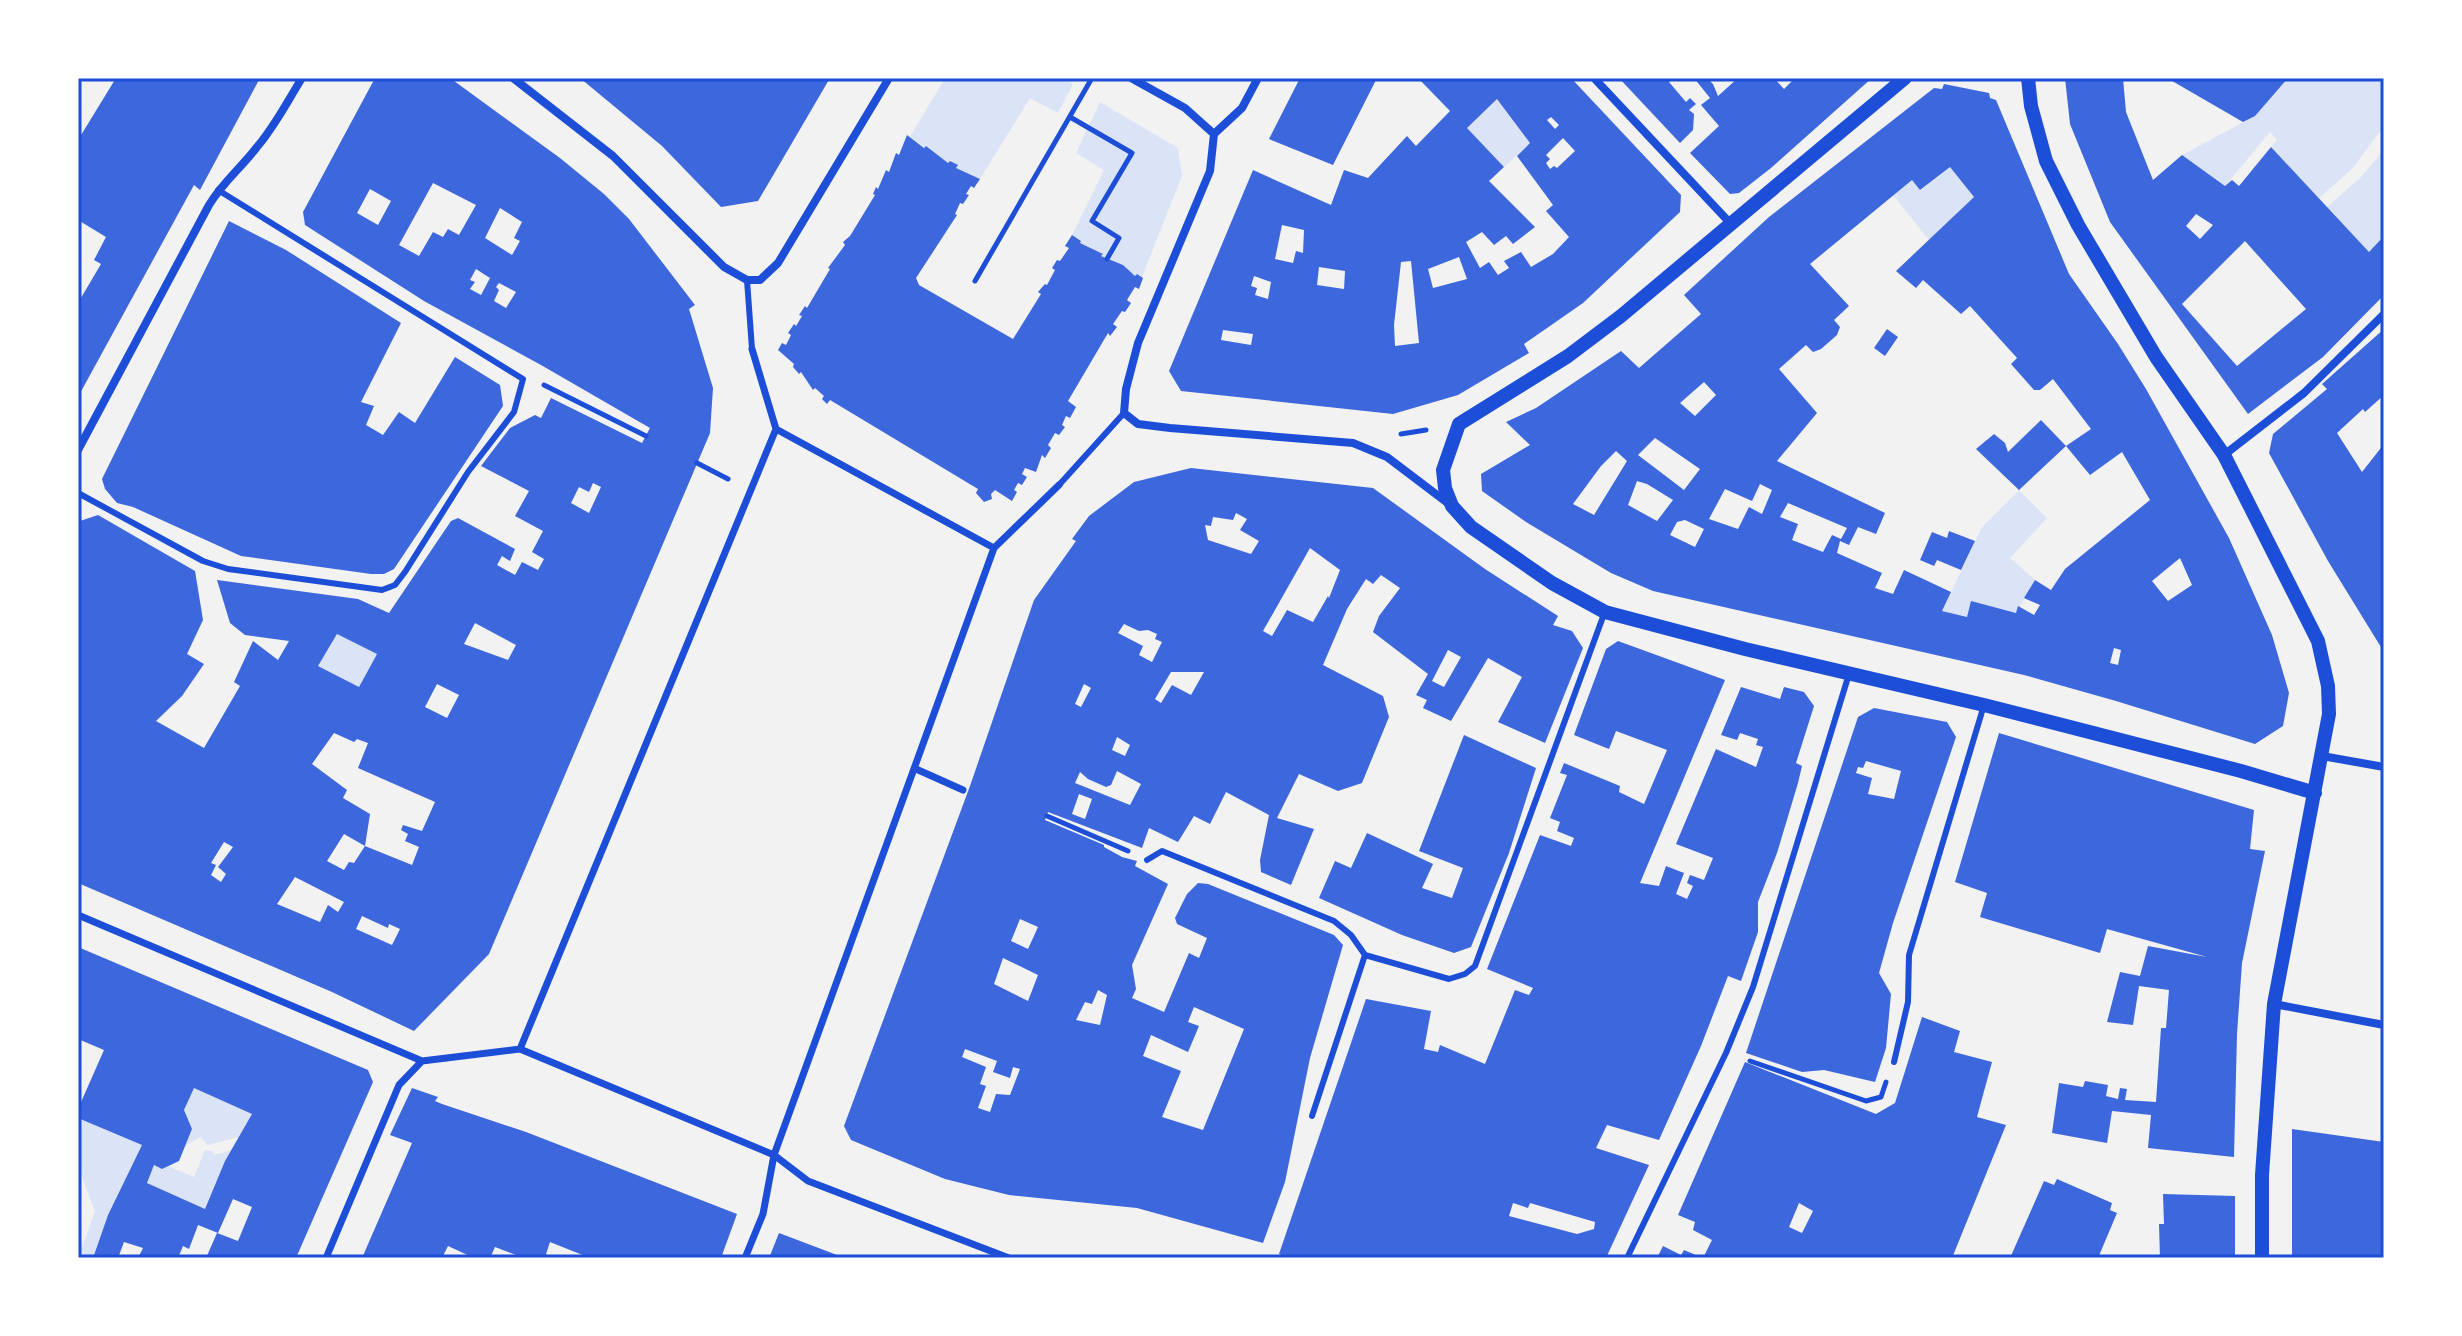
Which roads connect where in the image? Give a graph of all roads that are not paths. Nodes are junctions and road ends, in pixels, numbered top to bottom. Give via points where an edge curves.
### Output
1 (302, 78) edge
2 (513, 78) edge
3 (889, 78) edge
4 (1131, 78) edge
5 (1258, 78) edge
6 (1594, 78) edge
7 (1905, 78) edge
8 (2028, 78) edge
9 (1214, 134) junction
10 (218, 190) junction
11 (1731, 224) junction
12 (747, 280) junction
13 (2384, 314) edge
14 (752, 349) joint
15 (1124, 413) junction
16 (776, 429) junction
17 (78, 450) edge
18 (2224, 455) junction
19 (1059, 485) joint
20 (78, 493) edge
21 (1452, 506) junction
22 (994, 548) junction
23 (1605, 612) junction
24 (1849, 674) junction
25 (1984, 705) junction
26 (2322, 756) junction
27 (2384, 767) edge
28 (916, 769) junction
29 (963, 790) dead end
30 (2315, 793) junction
31 (1147, 860) dead end
32 (78, 915) edge
33 (1365, 955) junction
34 (2274, 1004) junction
35 (2384, 1025) edge
36 (520, 1049) junction
37 (422, 1061) junction
38 (1894, 1062) road end
39 (1312, 1116) dead end
40 (774, 1155) junction
41 (326, 1258) edge
42 (745, 1258) edge
43 (1009, 1258) edge
44 (1627, 1258) edge
45 (2262, 1258) edge

1 - 10 street via 265,137
2 - 12 street via 613,156 724,267
3 - 12 street via 778,263 760,280
4 - 9 street via 1185,108
5 - 9 street via 1242,108
6 - 11 street
7 - 11 street
8 - 18 street via 2046,161 2078,225 2156,357
9 - 15 street via 1210,171 1138,343
10 - 17 street
10 - 20 lane via 523,379 514,412 468,472 405,572 395,585 382,590 203,561
11 - 21 street via 1568,356 1459,424 1443,470
12 - 14 lane
13 - 18 street via 2304,393
14 - 16 street
15 - 19 lane
15 - 21 street via 1138,424 1353,443 1387,457
16 - 22 street
16 - 36 street
18 - 26 street via 2318,641 2329,714
19 - 22 street
21 - 23 street via 1471,527
22 - 28 street
23 - 24 street
23 - 33 lane via 1475,966 1449,979
24 - 25 street
24 - 44 lane via 1753,987
25 - 30 street
25 - 38 lane via 1909,955 1908,1002
26 - 27 street
26 - 30 street
28 - 29 street
28 - 40 street
30 - 34 street
31 - 33 lane via 1162,851 1334,921
32 - 37 street
33 - 39 lane
34 - 35 street
34 - 45 street
36 - 37 street
36 - 40 street
37 - 41 street via 399,1085
40 - 42 street via 763,1214
40 - 43 street via 808,1181

